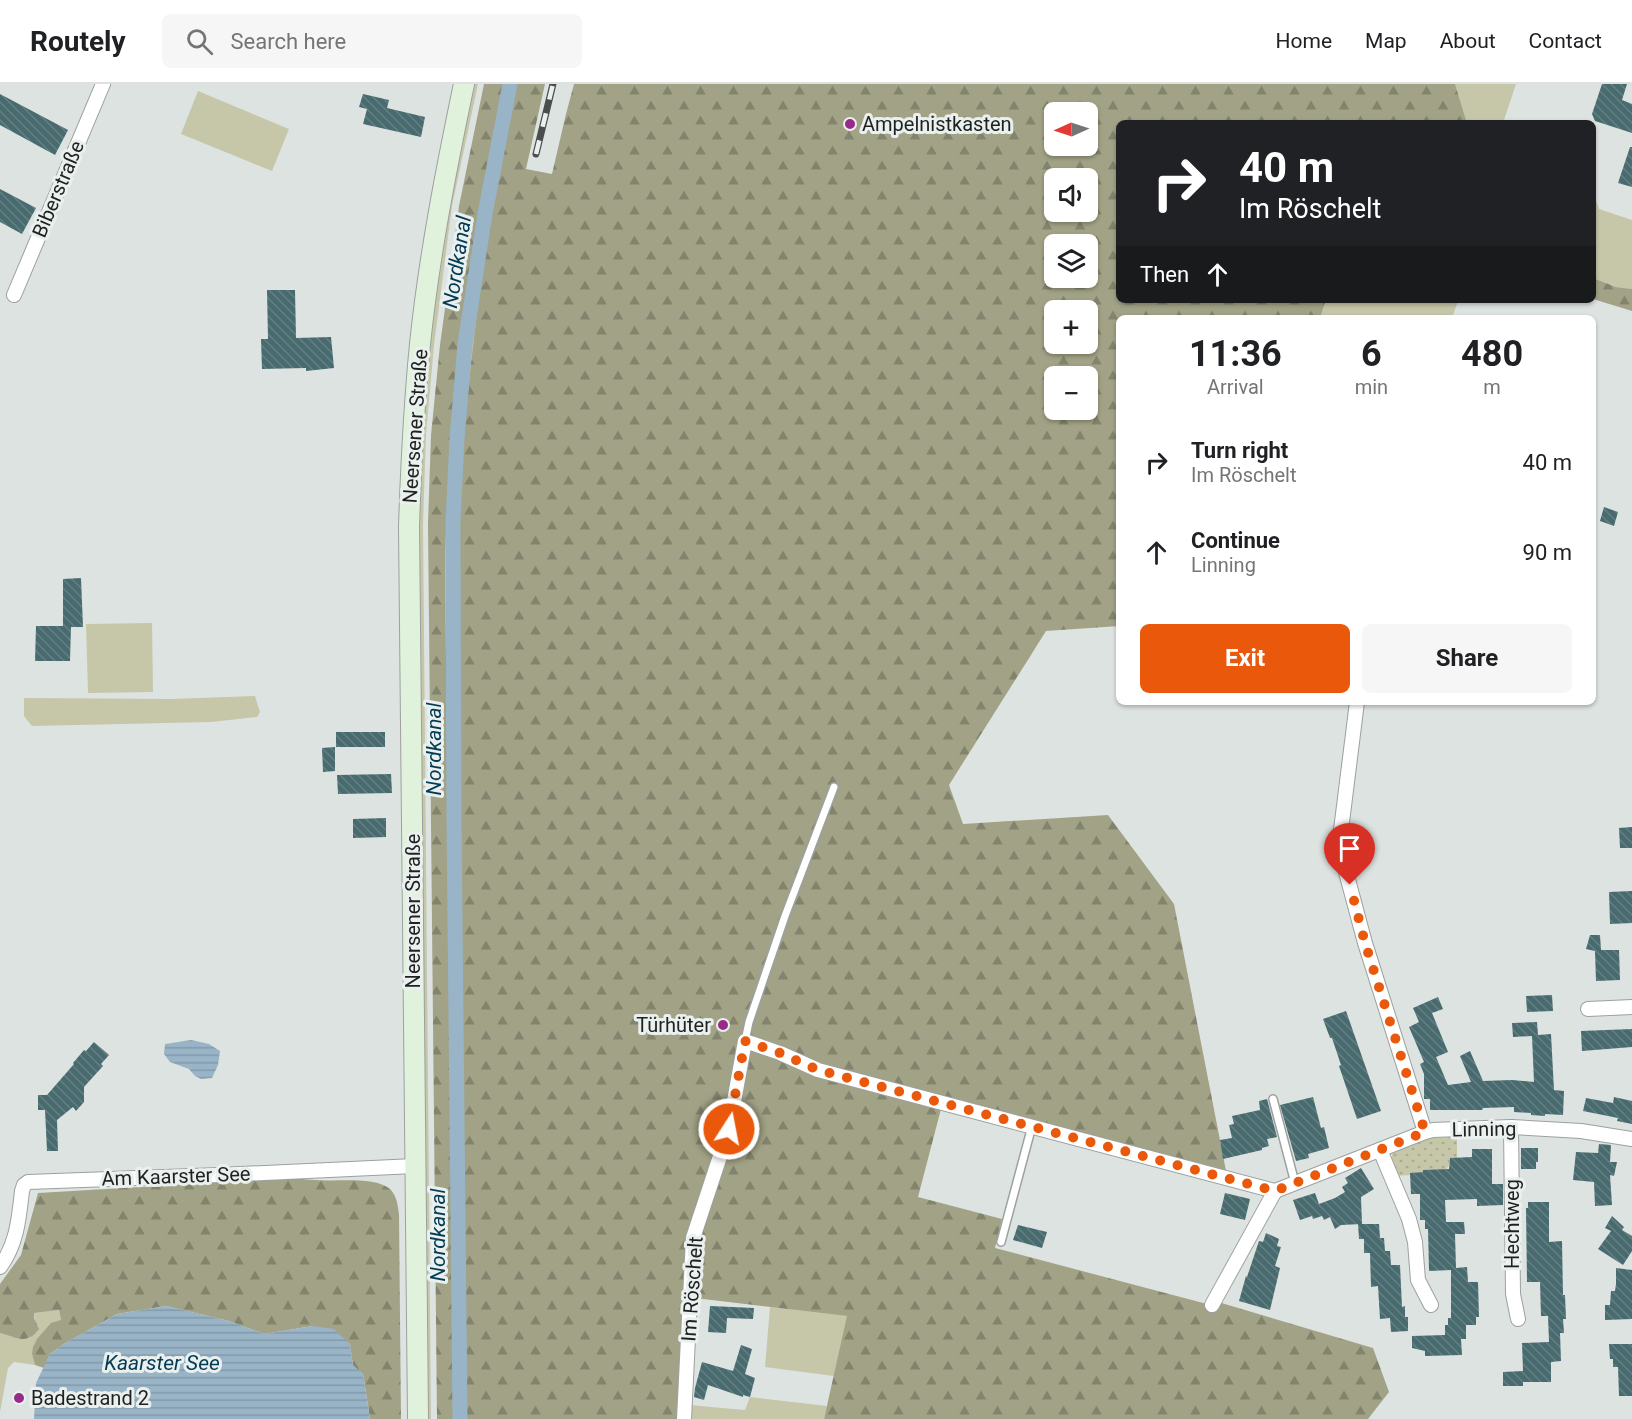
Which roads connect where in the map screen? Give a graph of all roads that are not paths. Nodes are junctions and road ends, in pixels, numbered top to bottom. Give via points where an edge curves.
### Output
1 (103, 84) edge
2 (464, 84) edge
3 (14, 295) dead end
4 (1357, 705) edge
5 (834, 787) dead end
6 (1632, 1007) edge
7 (1588, 1009) dead end
8 (745, 1041) junction
9 (1273, 1099) dead end
10 (1032, 1126) junction
11 (1512, 1127) junction
12 (1425, 1132) junction
13 (1632, 1138) edge
14 (1380, 1150) junction
15 (415, 1166) junction
16 (1295, 1183) junction
17 (1275, 1191) junction
18 (1001, 1242) dead end
19 (0, 1267) edge
20 (1212, 1305) dead end
21 (1431, 1305) dead end
22 (1518, 1320) dead end
23 (418, 1419) edge
24 (684, 1419) edge

1 - 3 street, Biberstraße
2 - 15 main road, Neersener Straße via 420,342 412,445 409,526
4 - 12 street via 1339,846 1365,943
5 - 8 lane via 785,916
6 - 7 street
8 - 10 street via 818,1070
8 - 24 street, Im Röschelt via 729,1129 693,1238
9 - 16 lane
10 - 17 street
10 - 18 lane
11 - 12 street, Linning
11 - 13 street, Linning
11 - 22 street, Hechtweg via 1513,1294
12 - 14 street, Linning
14 - 16 street, Linning via 1358,1155
14 - 21 street via 1409,1220 1418,1280
15 - 19 street, Am Kaarster See via 28,1182 22,1191 16,1236
15 - 23 main road, Neersener Straße
16 - 17 street, Linning
17 - 20 street

